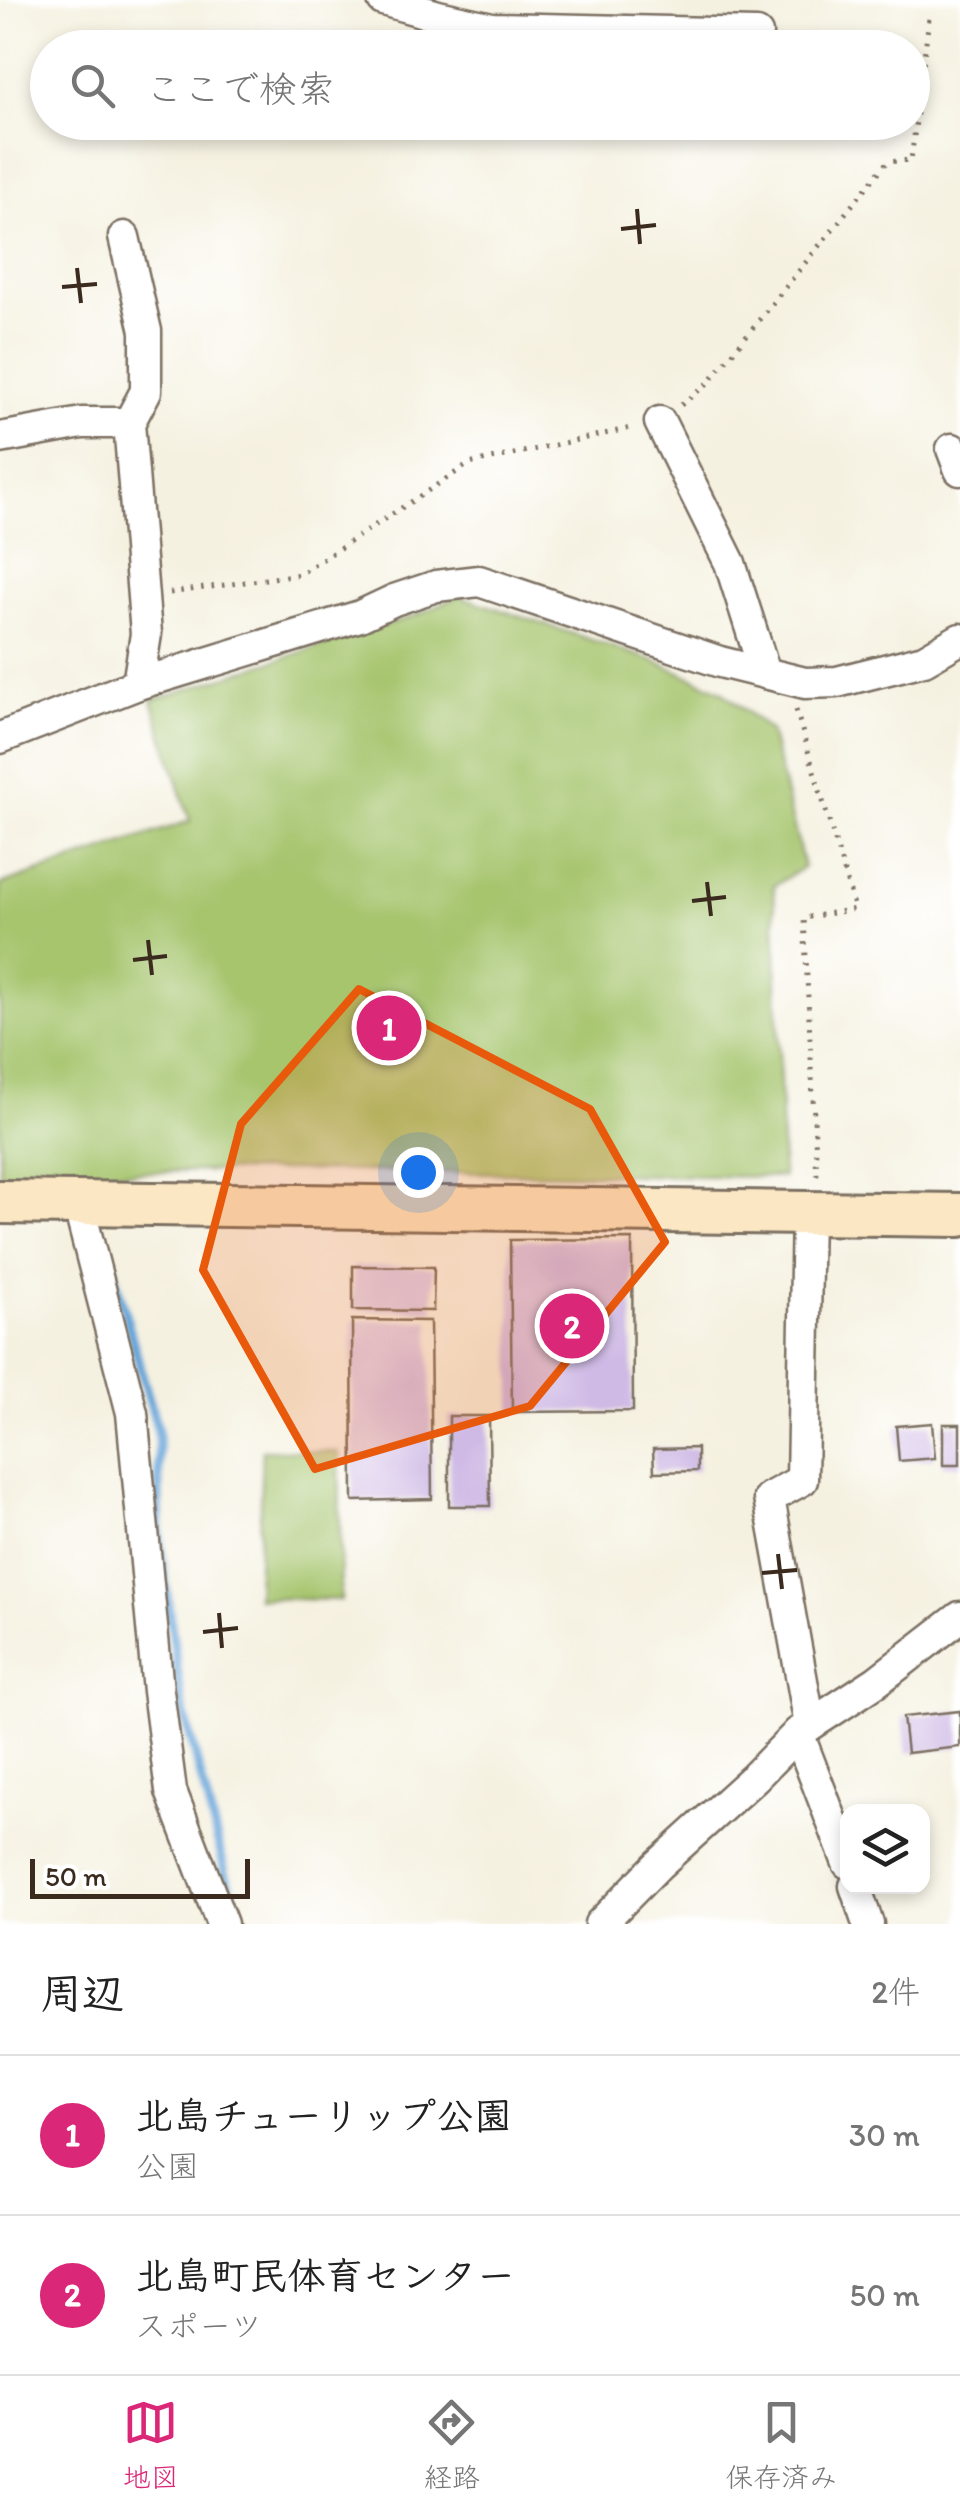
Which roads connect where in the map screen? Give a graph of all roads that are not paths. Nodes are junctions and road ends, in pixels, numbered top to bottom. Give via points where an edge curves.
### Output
1 (384, 0) edge
2 (438, 8) edge
3 (580, 30) edge
4 (124, 236) dead end
5 (660, 422) road end
6 (129, 424) junction
7 (0, 438) edge
8 (960, 639) edge
9 (776, 676) junction
10 (138, 684) junction
11 (0, 738) edge
12 (0, 1202) edge
13 (78, 1203) junction
14 (812, 1213) junction
15 (960, 1214) edge
16 (960, 1618) edge
17 (804, 1729) junction
18 (840, 1839) edge
19 (858, 1894) edge
20 (222, 1924) edge
21 (600, 1924) edge
22 (868, 1924) edge

1 - 2 street
2 - 3 street via 492,28
4 - 6 street via 146,331 146,391
5 - 9 street via 730,563
6 - 7 street via 82,423
6 - 10 street via 146,634
8 - 9 street via 924,660 837,682
9 - 10 street via 479,581 436,586
10 - 11 street
12 - 13 street
13 - 14 street
13 - 20 street via 132,1413 171,1791
14 - 15 street
14 - 17 street via 802,1480 769,1498
16 - 17 street
17 - 18 street
17 - 21 street
19 - 22 street

